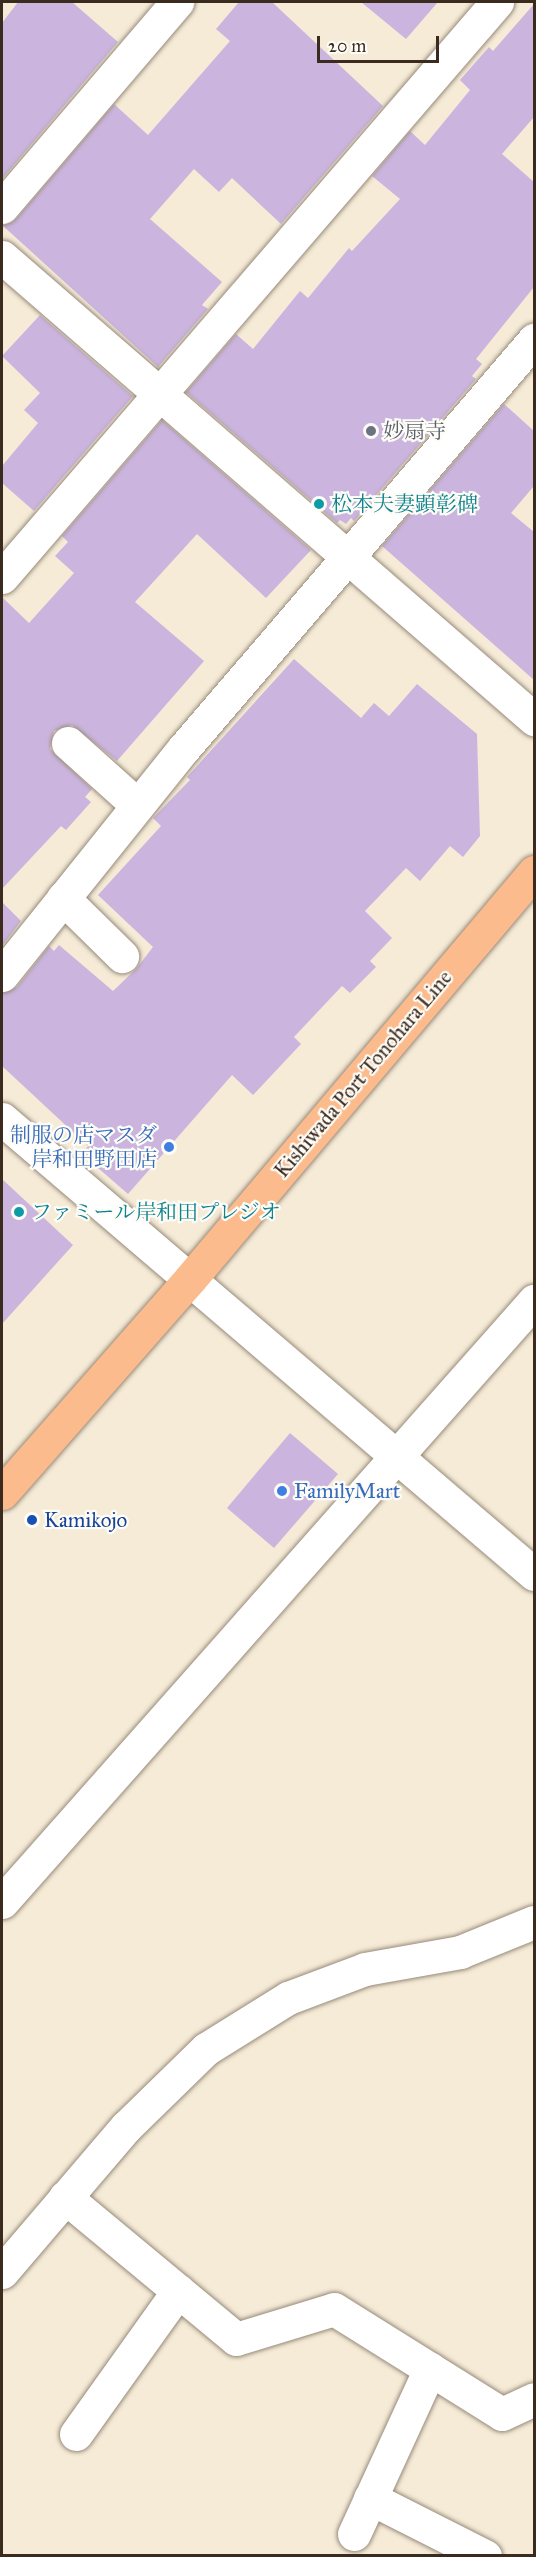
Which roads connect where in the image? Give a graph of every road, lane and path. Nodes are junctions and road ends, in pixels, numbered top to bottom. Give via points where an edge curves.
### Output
1 (177, 2) edge
2 (497, 2) edge
3 (2, 207) edge
4 (2, 257) edge
5 (534, 340) edge
6 (160, 393) junction
7 (349, 556) junction
8 (2, 577) edge
9 (534, 719) edge
10 (68, 743) dead end
11 (138, 806) junction
12 (534, 872) edge
13 (63, 898) junction
14 (122, 956) dead end
15 (2, 975) edge
16 (2, 1119) edge
17 (190, 1279) junction
18 (534, 1301) edge
19 (396, 1459) junction
20 (2, 1493) edge
21 (534, 1574) edge
22 (2, 1902) edge
23 (534, 1922) edge
24 (65, 2197) junction
25 (2, 2271) edge
26 (178, 2291) junction
27 (430, 2369) junction
28 (534, 2398) edge
29 (76, 2434) dead end
30 (370, 2498) junction
31 (354, 2534) dead end
32 (485, 2556) edge

1 - 3 street
2 - 6 street
4 - 6 street
5 - 7 street
6 - 7 street
6 - 8 street
7 - 9 street
7 - 11 street
10 - 11 street
11 - 13 street
12 - 17 main road, Kishiwada Port Tonohara Line
13 - 14 street
13 - 15 street
16 - 17 street
17 - 19 street
17 - 20 main road, Kishiwada Port Tonohara Line
18 - 19 street
19 - 21 street
19 - 22 street
23 - 24 street via 460,1952 365,1969 288,1998 206,2049 126,2127
24 - 25 street
24 - 26 street
26 - 27 street via 236,2339 334,2309
26 - 29 street
27 - 28 street via 502,2414
27 - 30 street
30 - 31 street
30 - 32 street

